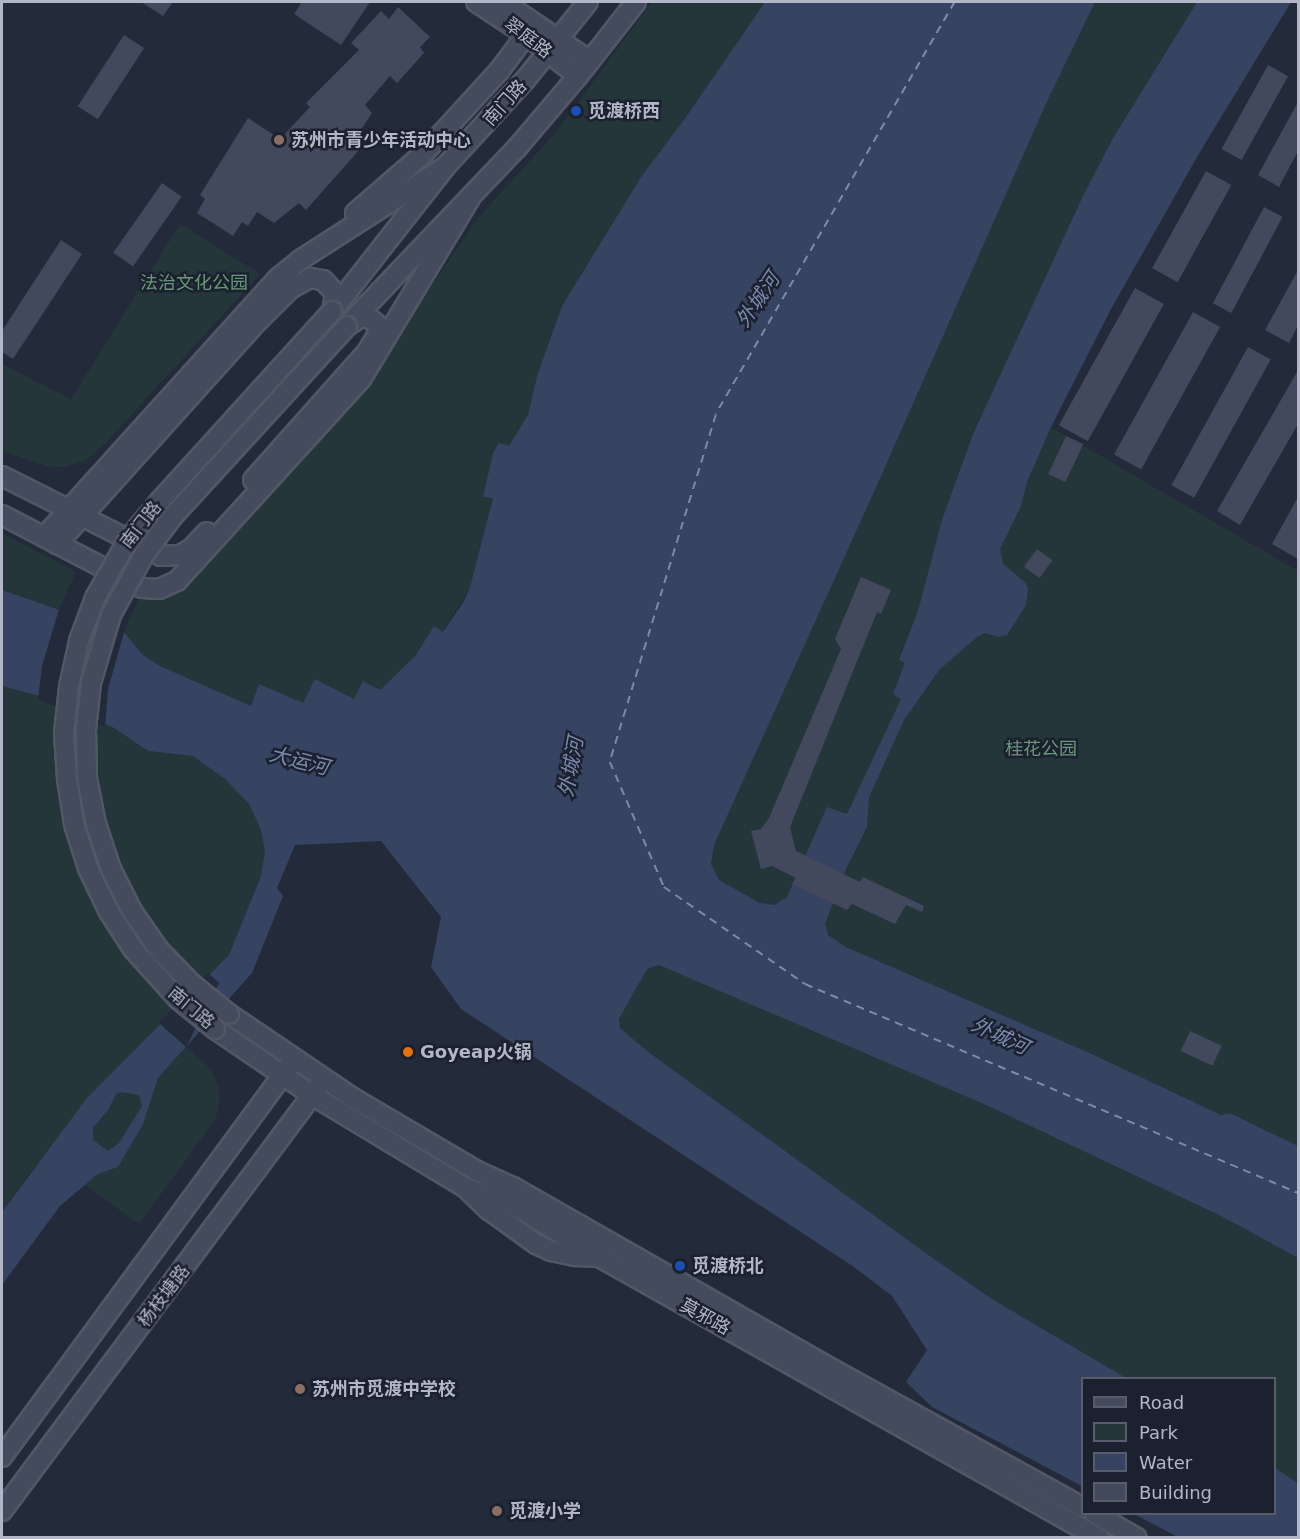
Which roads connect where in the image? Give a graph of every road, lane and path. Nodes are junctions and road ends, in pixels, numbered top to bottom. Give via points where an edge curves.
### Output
1 (476, 2) edge
2 (503, 2) edge
3 (588, 2) edge
4 (636, 2) edge
5 (526, 35) junction
6 (553, 46) junction
7 (590, 61) junction
8 (578, 76) junction
9 (445, 167) junction
10 (471, 198) junction
11 (300, 260) junction
12 (332, 311) junction
13 (347, 326) junction
14 (2, 476) edge
15 (74, 513) junction
16 (2, 515) edge
17 (51, 541) junction
18 (293, 1060) junction
19 (282, 1076) junction
20 (323, 1079) junction
21 (312, 1095) junction
22 (2, 1457) edge
23 (1081, 1506) edge
24 (2, 1511) edge
25 (1097, 1515) edge
26 (1099, 1538) edge
27 (1137, 1538) edge

1 - 5 main road, 翠庭路
2 - 6 main road, 翠庭路
3 - 6 main road, 南门路
4 - 7 main road, 南门路
5 - 6 main road, 翠庭路
5 - 11 main road via 499,71 423,154
6 - 7 main road, 翠庭路
6 - 8 main road, 翠庭路
6 - 9 main road, 南门路
7 - 8 main road, 南门路
8 - 10 main road, 南门路
9 - 11 main road
9 - 12 main road, 南门路
10 - 13 main road, 南门路
10 - 17 main road via 361,379 177,581 163,588 146,589
11 - 15 main road via 278,278
12 - 15 main road via 335,293 323,280 310,278 290,289
12 - 19 main road, 南门路, bridge via 129,538 95,598 79,641 64,733 74,824 88,868 108,910 133,949 171,992
13 - 15 main road via 361,317 369,318 376,323 379,333 367,352 191,549 175,557 161,556
13 - 18 main road, 南门路, bridge via 174,515 145,553 111,615 91,683 86,730 87,777 96,824 111,869 132,911 159,950 192,984
14 - 15 main road
15 - 17 main road
16 - 17 main road
18 - 19 main road, 杨枝塘路
18 - 20 main road, 南门路
19 - 21 main road, 南门路
19 - 22 main road, 杨枝塘路
20 - 21 main road, 杨枝塘路
20 - 23 main road, 莫邪路 via 477,1171 513,1187
21 - 24 main road, 杨枝塘路
21 - 26 main road, 莫邪路 via 466,1188 536,1244 567,1255 599,1257
25 - 27 main road

